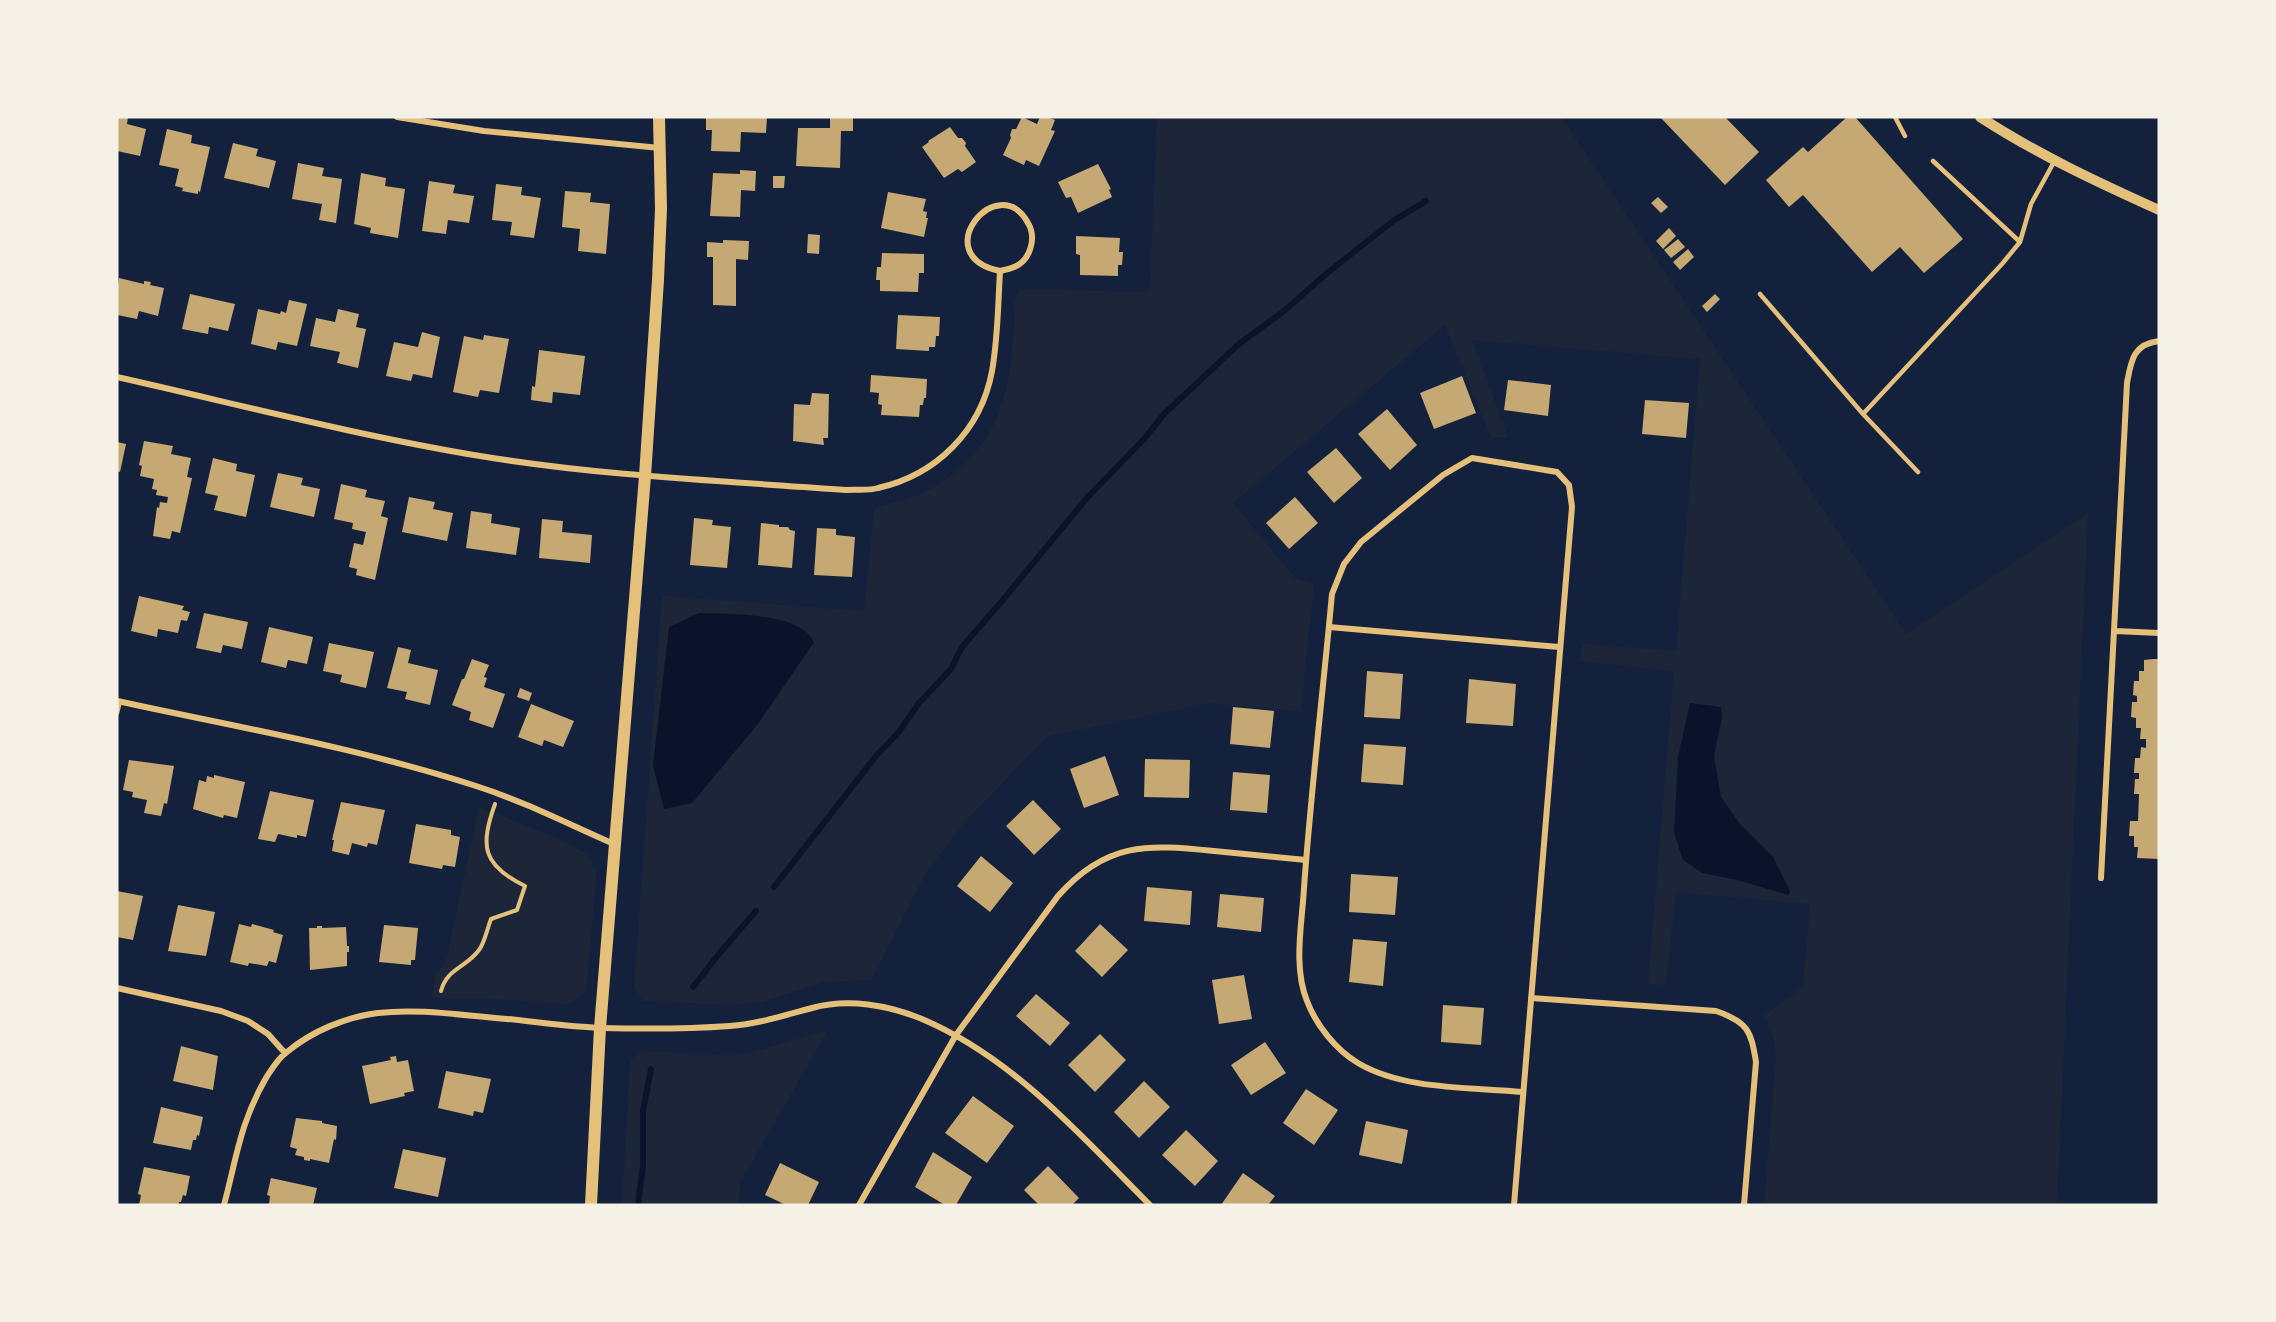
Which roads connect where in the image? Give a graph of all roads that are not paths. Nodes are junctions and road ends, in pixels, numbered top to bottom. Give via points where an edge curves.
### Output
1 (397, 117) edge
2 (659, 117) edge
3 (1895, 117) edge
4 (1980, 117) edge
5 (1905, 136) dead end
6 (661, 148) junction
7 (1933, 162) dead end
8 (2054, 162) junction
9 (2159, 210) edge
10 (2020, 242) junction
11 (1000, 271) junction
12 (1760, 294) dead end
13 (2159, 341) edge
14 (117, 377) edge
15 (1863, 414) junction
16 (1918, 472) dead end
17 (645, 476) junction
18 (1329, 627) junction
19 (2115, 631) junction
20 (2159, 633) edge
21 (1559, 647) junction
22 (118, 701) edge
23 (117, 713) edge
24 (614, 844) junction
25 (1306, 860) junction
26 (2101, 878) dead end
27 (117, 988) edge
28 (1531, 998) junction
29 (600, 1028) junction
30 (956, 1035) junction
31 (285, 1053) junction
32 (1522, 1092) junction
33 (224, 1205) edge
34 (591, 1205) edge
35 (859, 1205) edge
36 (1150, 1205) edge
37 (1514, 1205) edge
38 (1744, 1205) edge

1 - 6 street via 484,131
2 - 6 main road
3 - 5 lane
4 - 8 street
6 - 17 main road via 658,280
7 - 10 lane
8 - 9 street
8 - 10 lane via 2031,204
10 - 15 lane
11 - 11 street via 977,261 968,241 975,218 986,209 999,206 1021,214 1032,239 1023,260
11 - 17 street via 994,356 986,392 973,422 934,465 906,480 875,489
12 - 15 lane
13 - 19 street via 2148,342 2138,350 2127,383
14 - 17 street via 479,456
15 - 16 lane
17 - 24 main road
18 - 21 street
18 - 21 street via 1332,594 1344,564 1362,542 1443,474 1472,458 1557,472 1569,485 1572,507
18 - 25 street
19 - 20 street
19 - 26 street
21 - 28 street
22 - 23 lane
22 - 24 street via 371,756 449,778
24 - 29 main road
25 - 30 street via 1170,846 1139,847 1114,854 1073,878
25 - 32 street via 1299,962 1306,1001 1326,1035 1356,1062 1382,1075 1418,1083
27 - 31 street via 248,1020
28 - 32 street
28 - 38 street via 1716,1011 1746,1026 1753,1039 1756,1062
29 - 30 street via 733,1026 843,1004 892,1008
29 - 31 street via 405,1011 379,1013 327,1027
29 - 34 main road
30 - 35 street
30 - 36 street via 1052,1106
31 - 33 street via 271,1070 245,1120
32 - 37 street

